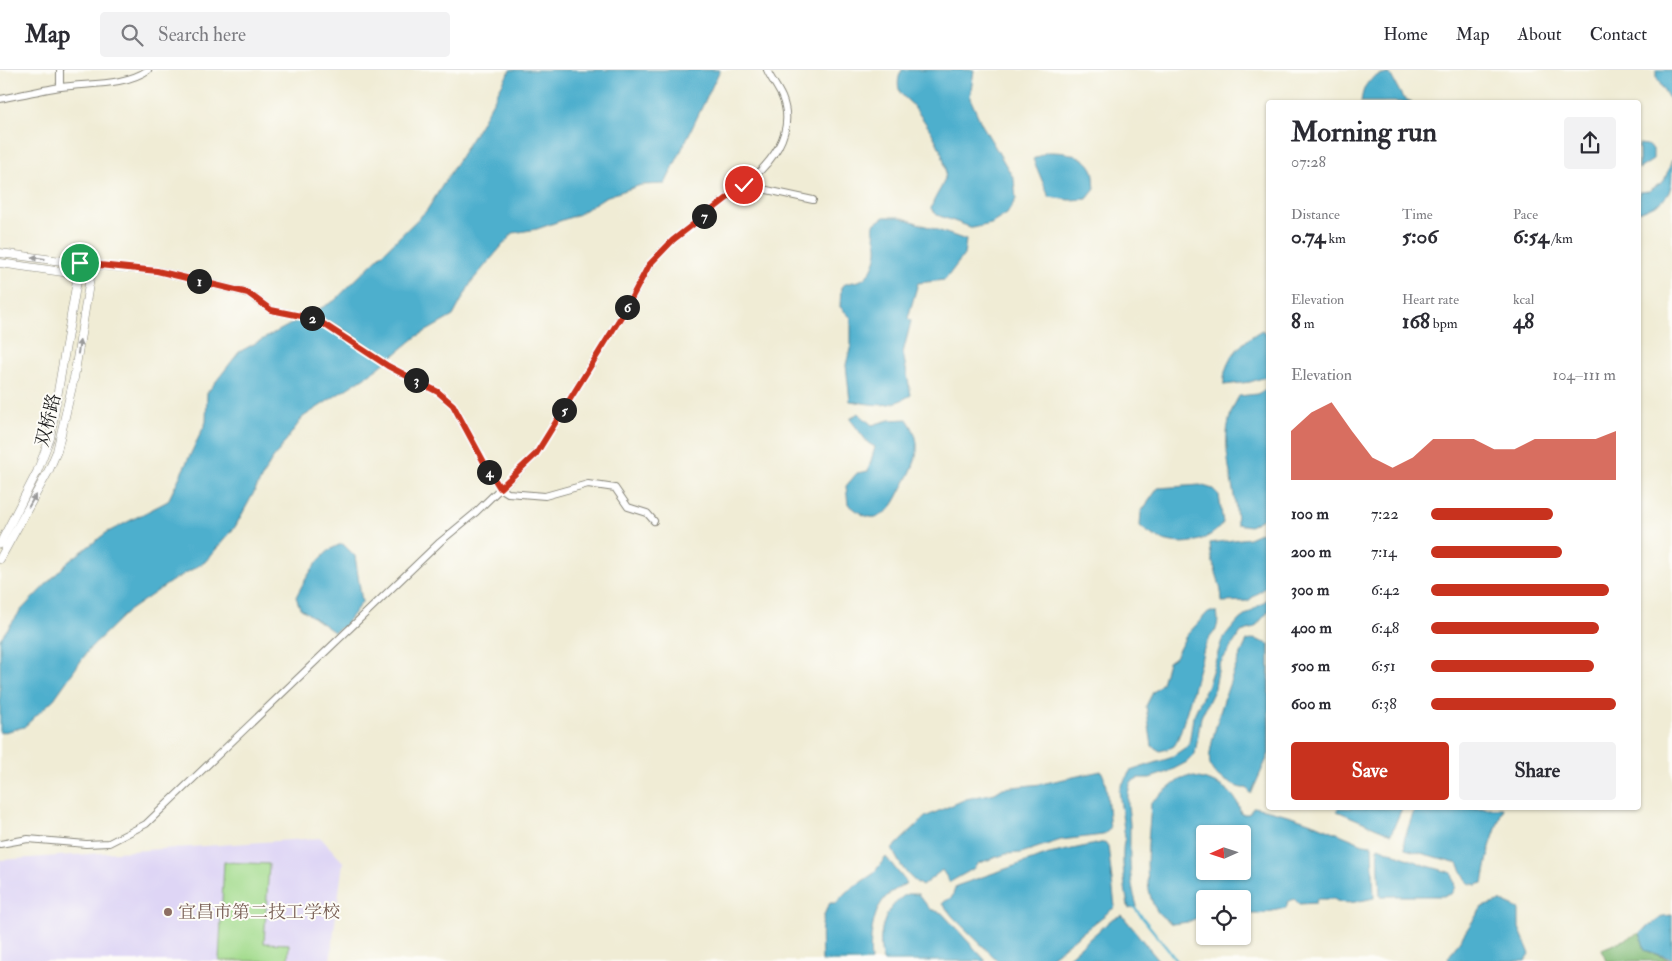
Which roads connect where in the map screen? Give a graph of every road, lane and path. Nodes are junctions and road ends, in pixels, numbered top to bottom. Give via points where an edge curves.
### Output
1 (60, 70) edge
2 (148, 70) edge
3 (767, 70) edge
4 (60, 87) junction
5 (0, 99) edge
6 (744, 185) junction
7 (813, 200) dead end
8 (0, 253) edge
9 (0, 262) edge
10 (80, 263) junction
11 (92, 265) junction
12 (78, 273) junction
13 (91, 276) junction
14 (500, 488) junction
15 (654, 521) dead end
16 (0, 544) edge
17 (0, 559) edge
18 (0, 844) edge

1 - 4 street
2 - 4 street via 124,79
3 - 6 street via 782,98 787,123 779,148 762,171
4 - 5 street
6 - 7 street
6 - 14 street via 673,240 649,265 605,345 536,454
10 -> 8 street
9 - 12 street
10 - 11 street
10 - 12 street
11 - 13 street, 双桥路
11 - 14 street via 157,271 199,281 248,293 271,310 316,319 388,366 438,392 453,405
12 - 13 street
12 - 16 street via 50,438 37,472
17 -> 13 street, 双桥路 via 49,470 56,451 68,405
14 - 15 street via 508,493 545,496 588,484 615,488 628,506 647,513
14 - 18 street via 146,824 109,843 28,839

